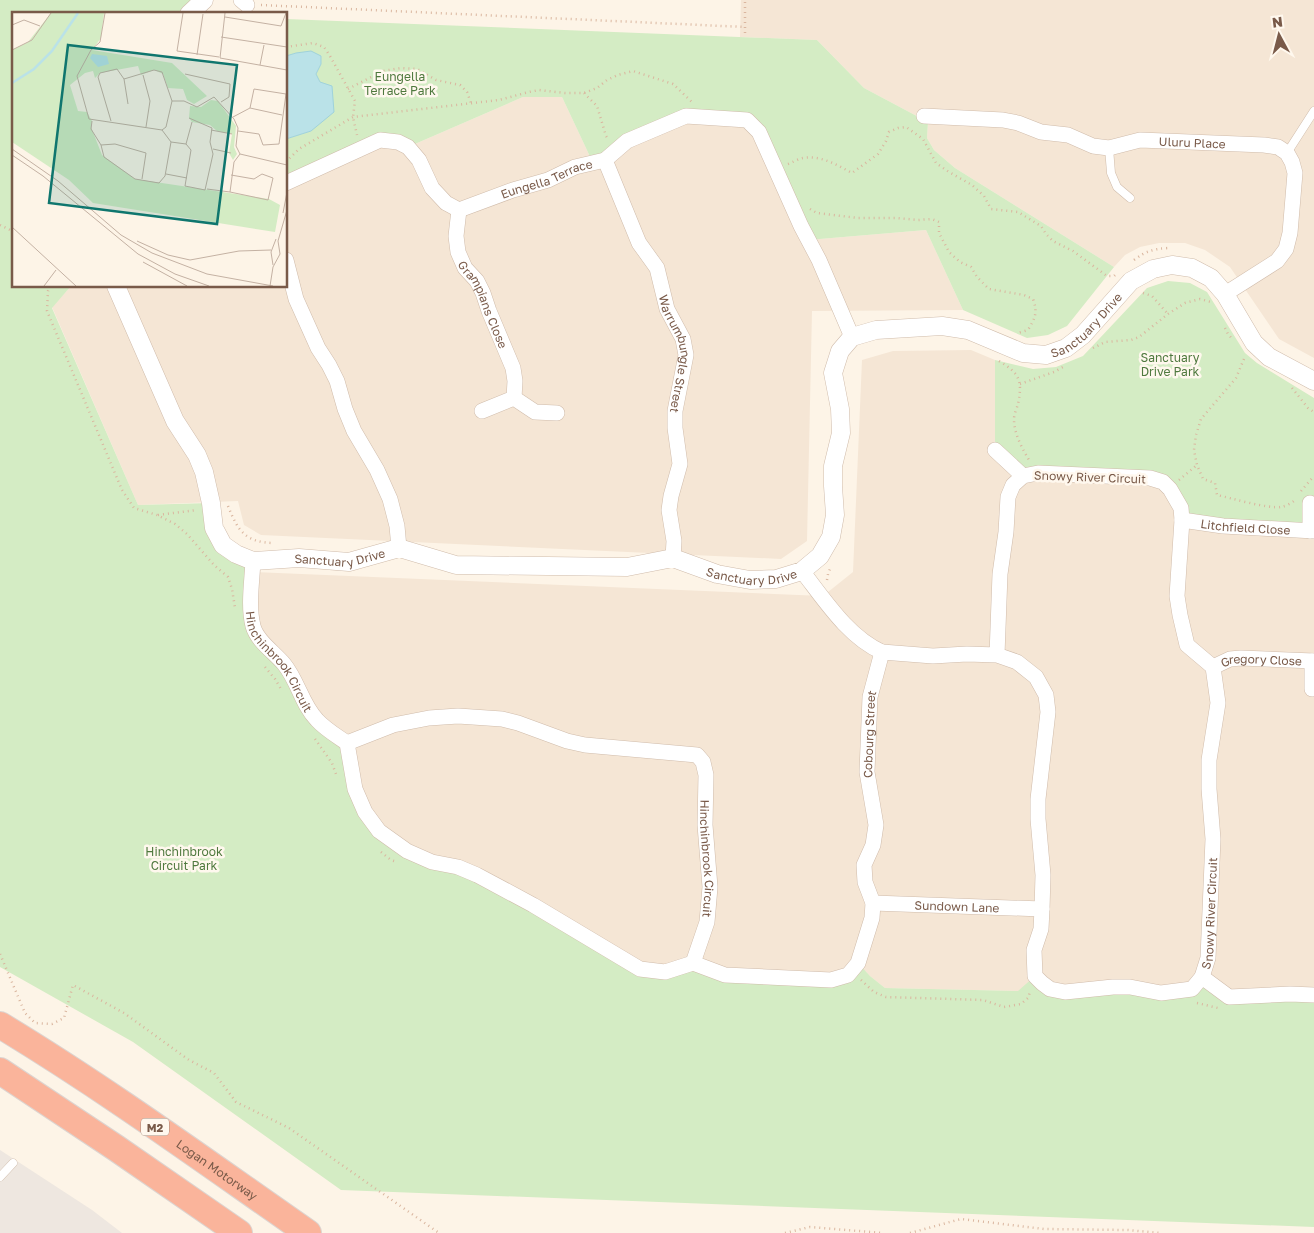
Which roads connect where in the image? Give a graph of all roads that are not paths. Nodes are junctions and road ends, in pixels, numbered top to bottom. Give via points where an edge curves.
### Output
1 (204, 0) edge
2 (191, 12) edge
3 (1314, 111) edge
4 (924, 116) dead end
5 (1109, 148) junction
6 (1287, 153) junction
7 (604, 160) junction
8 (288, 183) edge
9 (1130, 198) dead end
10 (459, 210) junction
11 (288, 268) edge
12 (117, 288) edge
13 (1220, 300) junction
14 (852, 337) junction
15 (1314, 381) edge
16 (514, 398) junction
17 (482, 411) dead end
18 (557, 413) dead end
19 (995, 450) dead end
20 (1031, 475) junction
21 (1310, 503) dead end
22 (1182, 520) junction
23 (1312, 531) edge
24 (399, 548) junction
25 (674, 558) junction
26 (253, 561) junction
27 (802, 570) junction
28 (882, 652) junction
29 (997, 655) junction
30 (1313, 661) edge
31 (1213, 667) junction
32 (1312, 689) dead end
33 (347, 743) junction
34 (873, 903) junction
35 (1042, 909) junction
36 (693, 963) junction
37 (1202, 978) junction
38 (1314, 995) edge
39 (0, 1025) edge
40 (0, 1071) edge
41 (13, 1163) dead end
42 (0, 1177) edge
43 (239, 1233) edge
44 (308, 1233) edge

1 - 2 street
3 - 6 lane
4 - 5 street, Uluru Place via 1003,120
5 - 6 street, Uluru Place via 1140,140 1264,145 1278,147
5 - 9 lane via 1111,174 1117,186
6 - 13 street via 1295,173 1286,249 1277,261
7 - 10 street, Eungella Terrace via 575,167 548,180
7 - 14 street, Eungella Terrace via 627,141 686,116 747,120 759,132
7 - 25 street, Warrumbungle Street via 639,243 657,268 667,310 683,339 686,355 675,411 680,464 670,503
8 - 10 street via 380,140 398,142 408,147 419,160 432,188 446,203
10 - 16 street, Grampians Close via 458,252 465,268 484,293 513,368
11 - 24 street via 296,299 337,381 354,431 390,499
12 - 26 street, Sanctuary Drive via 175,421 197,455 211,503 219,504 214,528 223,545
13 - 14 street, Sanctuary Drive via 1211,278 1192,268 1172,265 1153,268 1132,281 1084,335 1066,348 1046,355 999,352 968,330 942,326 876,330
13 - 15 street, Sanctuary Drive via 1269,357
14 - 27 street, Sanctuary Drive via 840,351 833,373 840,409 840,433 833,466 835,515 831,537 820,556
16 - 17 street
16 - 18 street via 535,412
19 - 20 street, Snowy River Circuit
20 - 22 street, Snowy River Circuit via 1150,478 1163,482 1170,489 1181,508
20 - 29 street, Snowy River Circuit via 1013,485 1008,497 1000,574
21 - 23 street, Litchfield Close
22 - 23 street, Litchfield Close via 1223,526
22 - 31 street via 1177,596 1180,615 1187,645
24 - 25 street, Sanctuary Drive via 456,565 627,567
24 - 26 street, Sanctuary Drive via 349,562 299,558
25 - 27 street, Sanctuary Drive via 717,574 750,580 776,579
26 - 33 street, Hinchinbrook Circuit via 251,610 254,628 263,643 284,664 317,721
27 - 28 street via 860,638
28 - 29 street, Snowy River Circuit via 933,656
28 - 34 street, Cobourg Street via 870,697 867,772 876,825 864,865 865,882
29 - 35 street, Snowy River Circuit via 1017,662 1036,677 1046,695 1048,712 1038,799
30 - 31 street, Gregory Close via 1240,658
30 - 32 street, Gregory Close
31 - 37 street, Snowy River Circuit via 1218,703 1209,760 1213,839 1208,958
33 - 36 street via 355,789 365,812 379,831 407,850 432,862 477,875 640,969 665,972
33 - 36 street, Hinchinbrook Circuit via 393,726 458,716 502,719 585,745 698,755 706,775 705,825 710,886 706,922
34 - 35 street, Sundown Lane
34 - 36 street, Cobourg Street via 872,918 858,964 848,975 831,980 725,975
35 - 37 street, Snowy River Circuit via 1041,929 1034,950 1035,976 1050,988 1065,992 1130,987 1161,993 1192,989
37 - 38 street via 1229,997
39 - 44 highway, Logan Motorway / M2 via 139,1115
40 - 43 highway
41 - 42 lane

